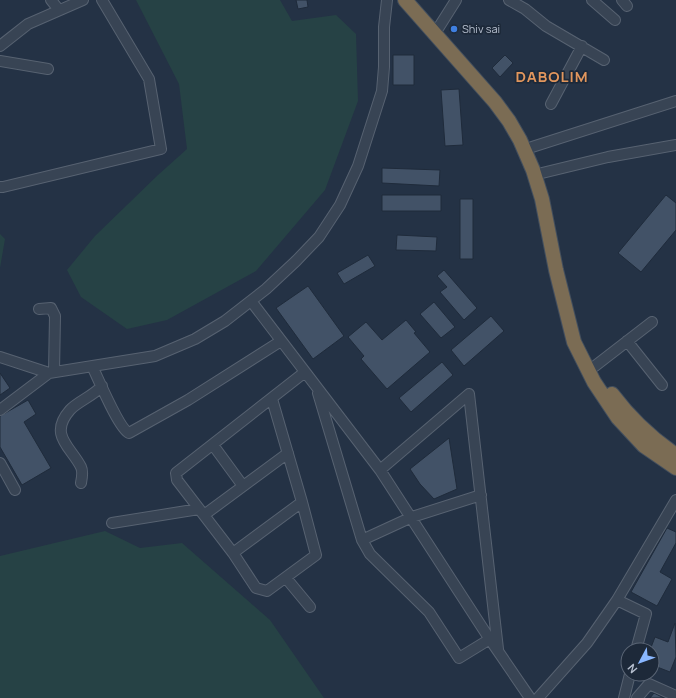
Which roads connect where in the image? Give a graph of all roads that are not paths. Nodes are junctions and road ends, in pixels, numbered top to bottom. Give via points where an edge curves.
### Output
1 (51, 0) edge
2 (83, 0) edge
3 (102, 0) edge
4 (386, 0) edge
5 (405, 0) edge
6 (418, 0) edge
7 (456, 0) edge
8 (509, 0) edge
9 (592, 0) edge
10 (59, 10) junction
11 (615, 20) dead end
12 (438, 27) junction
13 (0, 46) edge
14 (582, 46) junction
15 (604, 60) dead end
16 (0, 62) edge
17 (48, 68) dead end
18 (676, 101) edge
19 (551, 104) dead end
20 (676, 145) edge
21 (532, 147) junction
22 (542, 173) junction
23 (0, 187) edge
24 (251, 301) junction
25 (39, 309) dead end
26 (652, 322) dead end
27 (281, 341) junction
28 (627, 341) junction
29 (0, 357) edge
30 (92, 366) junction
31 (595, 366) junction
32 (52, 372) junction
33 (305, 372) junction
34 (662, 385) dead end
35 (102, 386) junction
36 (317, 388) junction
37 (272, 399) junction
38 (0, 410) edge
39 (213, 445) junction
40 (288, 453) junction
41 (676, 454) edge
42 (0, 463) edge
43 (676, 468) edge
44 (380, 470) junction
45 (81, 482) dead end
46 (243, 486) junction
47 (15, 490) dead end
48 (481, 495) junction
49 (676, 500) edge
50 (302, 502) junction
51 (202, 512) junction
52 (412, 517) junction
53 (112, 523) dead end
54 (362, 540) junction
55 (233, 553) junction
56 (286, 578) junction
57 (617, 600) junction
58 (310, 607) dead end
59 (490, 639) junction
60 (638, 642) edge
61 (498, 651) junction
62 (628, 682) edge
63 (625, 696) edge
64 (676, 696) edge
65 (536, 698) edge
66 (636, 698) edge

1 - 10 street
2 - 10 street
3 - 23 street via 149,79 161,149
4 - 24 street via 382,91 358,166 340,205 319,238
5 - 43 highway via 509,121 533,170 542,199 574,342 594,382 618,418 644,446
6 - 12 highway
7 - 12 street
8 - 14 street via 546,26
9 - 11 street
10 - 13 street via 28,24
12 - 21 highway via 509,106
14 - 15 street
14 - 19 street
16 - 17 street
18 - 21 street
20 - 22 street via 608,157
21 - 22 highway
22 - 31 highway via 578,329
24 - 27 street
24 - 30 street via 225,321 189,342 155,356
25 - 32 street via 51,308 56,316
26 - 28 street
27 - 33 street
27 - 35 street via 188,400 129,433 118,419
28 - 31 street
28 - 34 street
29 - 32 street
30 - 32 street
30 - 35 street
31 - 41 highway via 609,389 636,423
32 - 38 street
33 - 36 street
33 - 37 street
35 - 45 street via 70,410 62,423 61,435 65,446 82,468
36 - 44 street
36 - 54 street
37 - 39 street
37 - 40 street
39 - 46 street
39 - 51 street via 176,473 177,480
40 - 46 street
40 - 50 street
42 - 47 street
44 - 48 street via 469,394
44 - 52 street
46 - 51 street
48 - 52 street
48 - 61 street
49 - 57 street
50 - 55 street
50 - 56 street via 316,555
51 - 53 street
51 - 55 street
52 - 54 street
52 - 59 street
54 - 59 street via 370,554 429,612 459,658
55 - 56 street via 256,588 267,591
56 - 58 street
57 - 60 street via 646,614
57 - 65 street via 587,643
59 - 61 street
61 - 65 street
62 - 63 street
63 - 66 street
64 - 66 street via 649,684

